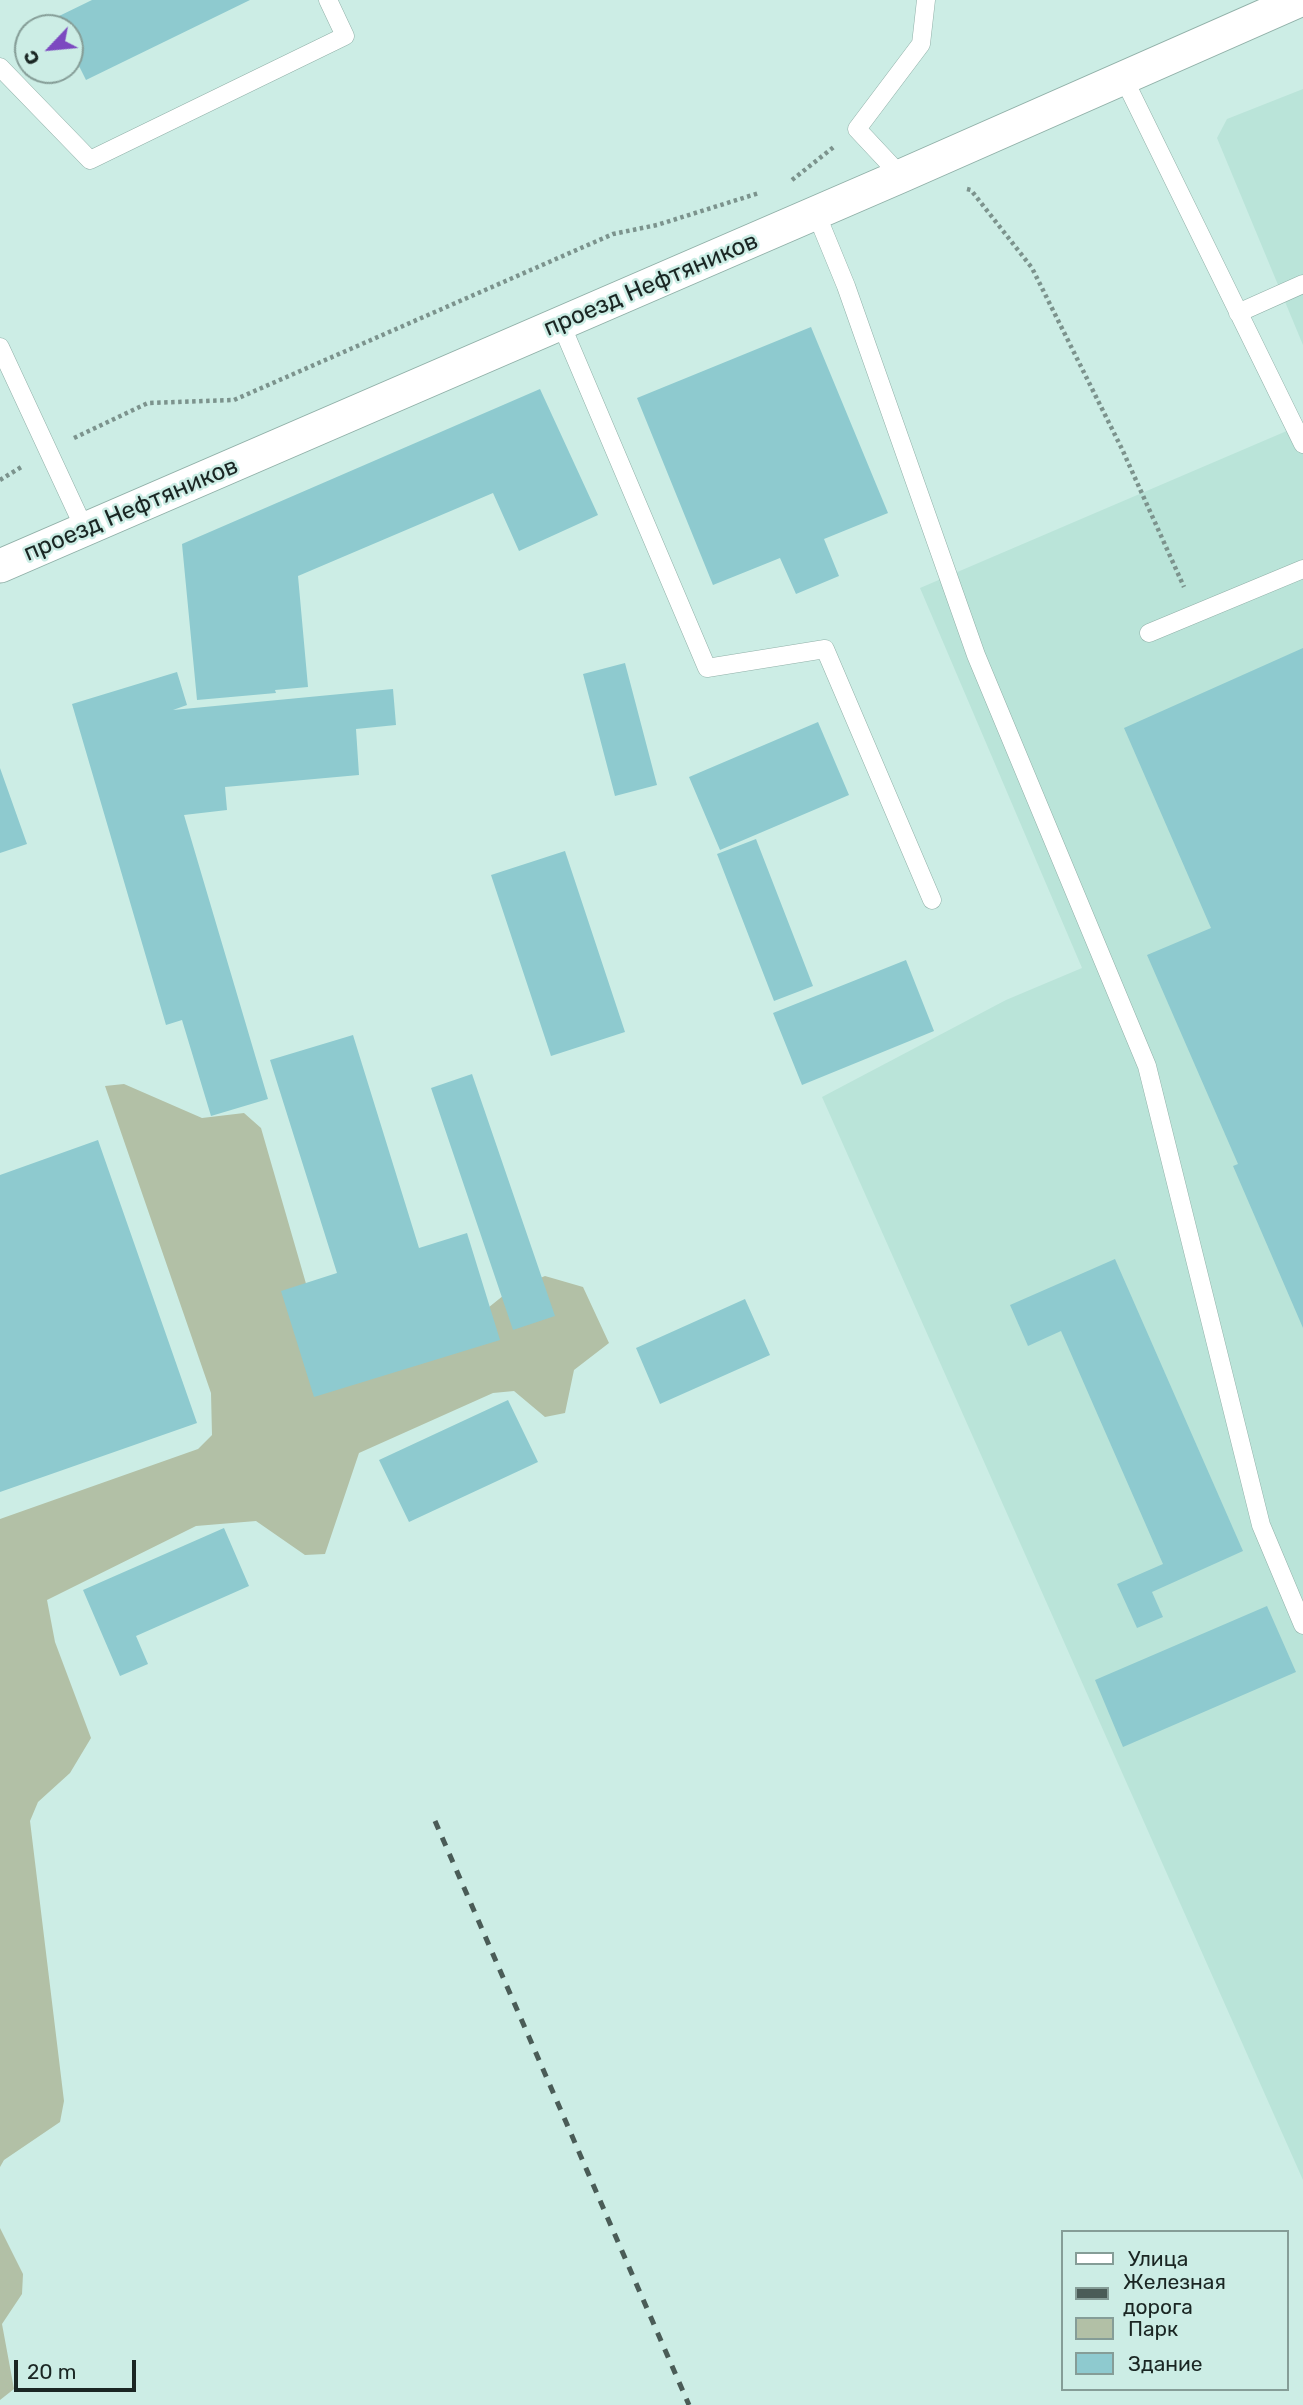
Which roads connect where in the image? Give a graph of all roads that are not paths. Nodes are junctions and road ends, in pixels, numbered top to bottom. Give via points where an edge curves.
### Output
1 (328, 0) edge
2 (926, 0) edge
3 (1300, 0) edge
4 (0, 67) edge
5 (1124, 79) junction
6 (901, 176) junction
7 (816, 213) junction
8 (1303, 284) edge
9 (1238, 313) junction
10 (561, 324) junction
11 (0, 347) edge
12 (1303, 444) edge
13 (85, 530) junction
14 (0, 566) edge
15 (1303, 569) edge
16 (1149, 633) dead end
17 (932, 900) dead end
18 (1303, 1625) edge

1 - 4 lane via 345,36 90,160
2 - 6 lane via 921,44 857,129
3 - 5 street, проезд Нефтяников
5 - 6 street, проезд Нефтяников
5 - 9 lane
6 - 7 street, проезд Нефтяников
7 - 10 street, проезд Нефтяников
7 - 18 lane via 976,655 1147,1066 1261,1525
8 - 9 lane
9 - 12 lane
10 - 13 street, проезд Нефтяников
10 - 17 lane via 707,668 825,649
11 - 13 lane
13 - 14 street, проезд Нефтяников
15 - 16 lane

